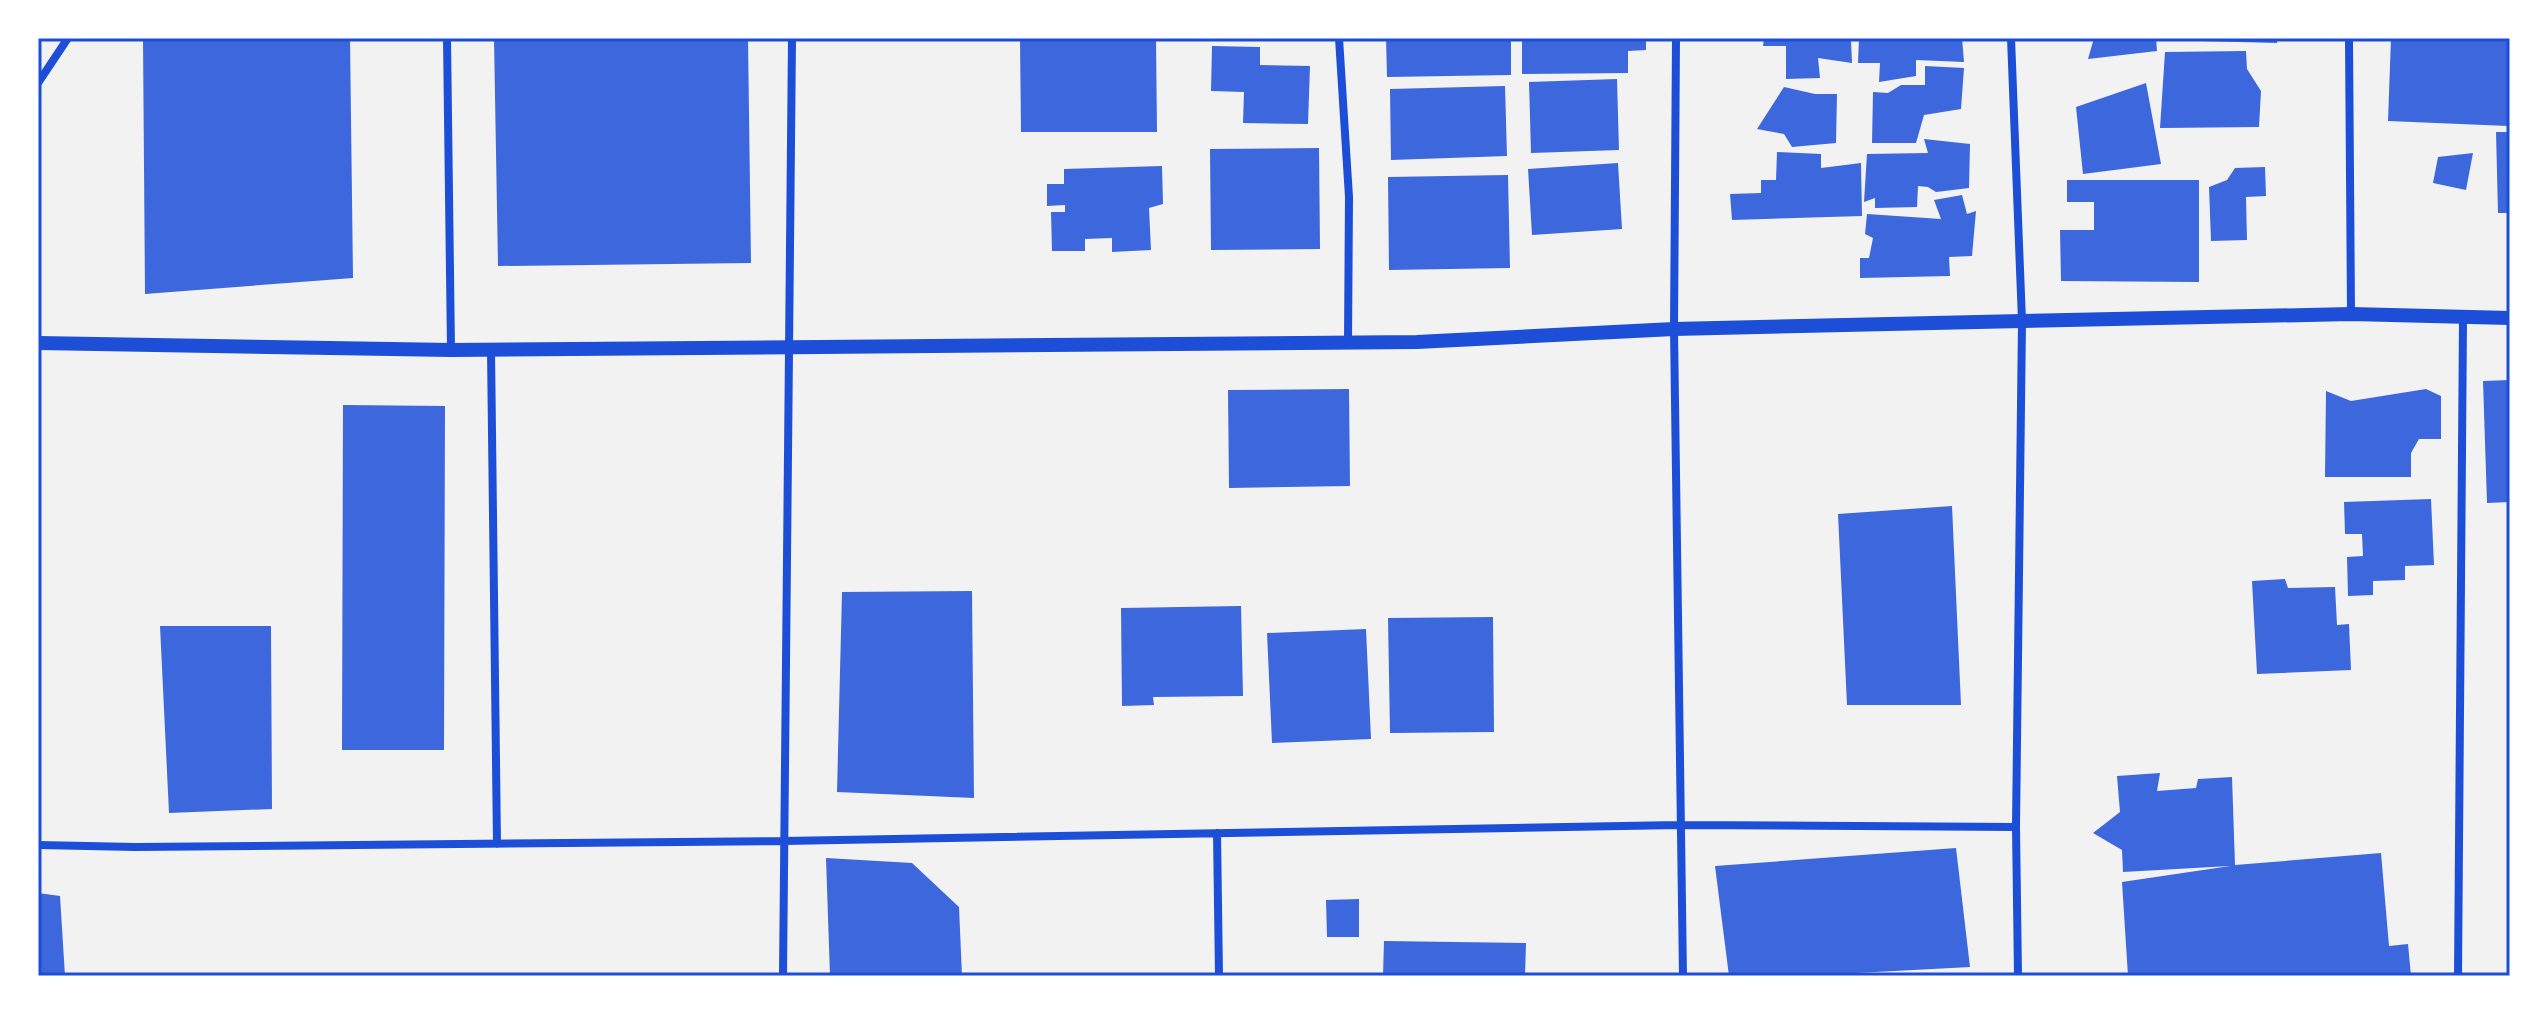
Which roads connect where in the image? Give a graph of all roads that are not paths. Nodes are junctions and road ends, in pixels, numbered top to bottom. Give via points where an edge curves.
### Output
1 (68, 38) edge
2 (447, 38) edge
3 (792, 38) edge
4 (1339, 38) edge
5 (1676, 38) edge
6 (2011, 38) edge
7 (2349, 38) edge
8 (38, 83) edge
9 (2351, 314) junction
10 (2510, 318) edge
11 (2463, 319) junction
12 (2022, 321) junction
13 (1674, 329) junction
14 (1348, 342) junction
15 (38, 343) edge
16 (789, 347) junction
17 (451, 350) junction
18 (491, 350) junction
19 (1679, 825) junction
20 (2016, 827) junction
21 (1217, 833) junction
22 (784, 841) junction
23 (497, 844) junction
24 (38, 845) edge
25 (783, 976) edge
26 (1219, 976) edge
27 (1683, 976) edge
28 (2018, 976) edge
29 (2458, 976) edge

1 - 8 street
2 - 17 street
3 - 16 street
4 - 14 street via 1349,197
5 - 13 street
6 - 12 street
7 - 9 street
9 - 11 street
9 - 12 street
10 - 11 street
11 - 29 street
12 - 13 street
12 - 20 street
13 - 14 street
13 - 19 street
14 - 16 street
15 - 17 street
16 - 18 street
16 - 22 street
17 - 18 street
18 - 23 street
19 - 20 street
19 - 21 street
19 - 27 street
20 - 28 street
21 - 22 street
21 - 26 street
22 - 23 street
22 - 25 street
23 - 24 street

